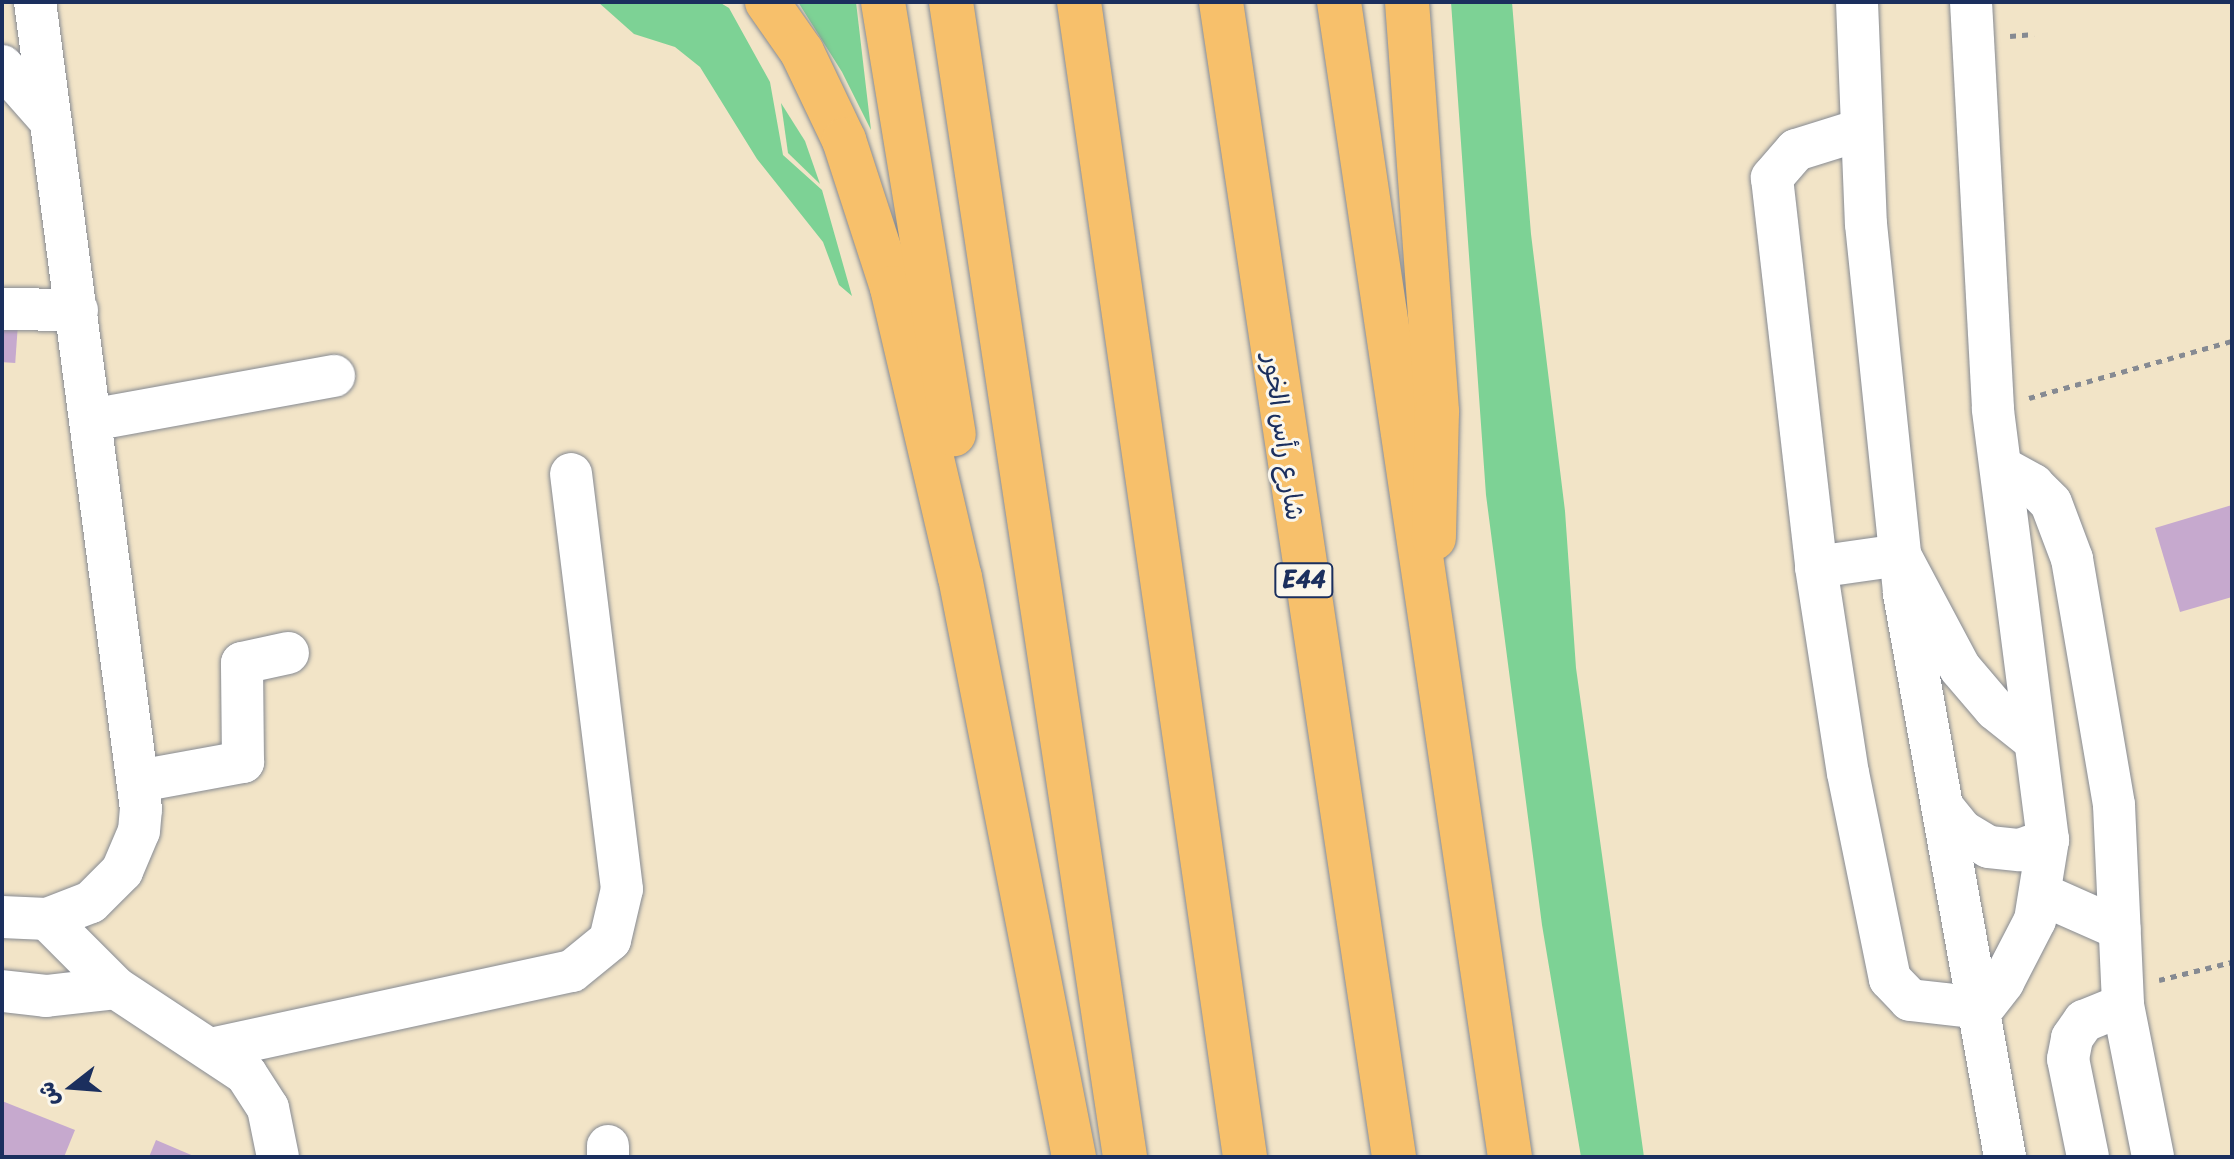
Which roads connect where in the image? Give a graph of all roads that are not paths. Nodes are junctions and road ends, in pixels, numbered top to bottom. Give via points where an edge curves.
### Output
1 (35, 2) edge
2 (767, 2) edge
3 (883, 2) edge
4 (951, 2) edge
5 (1079, 2) edge
6 (1221, 2) edge
7 (1339, 2) edge
8 (1407, 2) edge
9 (1857, 2) edge
10 (1971, 2) edge
11 (2, 66) edge
12 (55, 129) junction
13 (1860, 130) junction
14 (2, 309) edge
15 (77, 310) junction
16 (334, 376) dead end
17 (91, 420) junction
18 (2001, 467) junction
19 (571, 474) dead end
20 (1900, 555) junction
21 (1816, 567) junction
22 (960, 577) junction
23 (1425, 604) junction
24 (288, 653) dead end
25 (2035, 741) junction
26 (139, 781) junction
27 (1945, 810) junction
28 (2048, 840) junction
29 (2041, 894) junction
30 (2, 917) edge
31 (47, 919) junction
32 (2120, 929) junction
33 (1365, 965) junction
34 (116, 988) junction
35 (2, 991) edge
36 (2123, 997) junction
37 (1983, 1008) junction
38 (215, 1048) junction
39 (278, 1157) edge
40 (1074, 1157) edge
41 (1125, 1157) edge
42 (1245, 1157) edge
43 (1394, 1157) edge
44 (1417, 1157) edge
45 (1510, 1157) edge
46 (2005, 1157) edge
47 (2088, 1157) edge
48 (2153, 1157) edge

1 - 12 street
2 - 22 highway via 823,92 863,188
3 - 22 highway via 956,448
4 - 41 highway
5 - 42 highway
6 - 33 highway, شارع رأس الخور / E44
7 - 23 highway
8 - 23 highway via 1439,468
9 - 13 street
10 - 18 street via 1993,408
11 - 12 street via 30,92
12 - 15 street
13 - 20 street
13 - 21 street via 1796,150 1772,178
14 - 15 street
15 - 17 street
16 - 17 street
17 - 26 street
18 - 25 street
18 - 32 street via 2033,485 2051,503 2072,559 2114,805
19 - 38 street via 622,889 610,940 572,971
20 - 21 street
20 - 25 street via 1960,668 1995,709
20 - 27 street
21 - 37 street via 1848,773 1890,979 1910,1000
22 - 40 highway
23 - 45 highway
24 - 26 street via 242,663 243,762
25 - 28 street
26 - 31 street via 139,831 122,871 91,902
27 - 28 street via 1962,831 1989,847 2020,850
27 - 37 street
28 - 29 street
29 - 32 street
29 - 37 street via 2022,949
30 - 31 street
31 - 34 street
32 - 36 street
33 - 43 highway, شارع رأس الخور / E44
33 - 44 highway
34 - 35 street via 46,996
34 - 38 street
36 - 47 street via 2084,1021 2072,1038 2068,1059
36 - 48 street
37 - 46 street
38 - 39 street via 258,1090 275,1130

